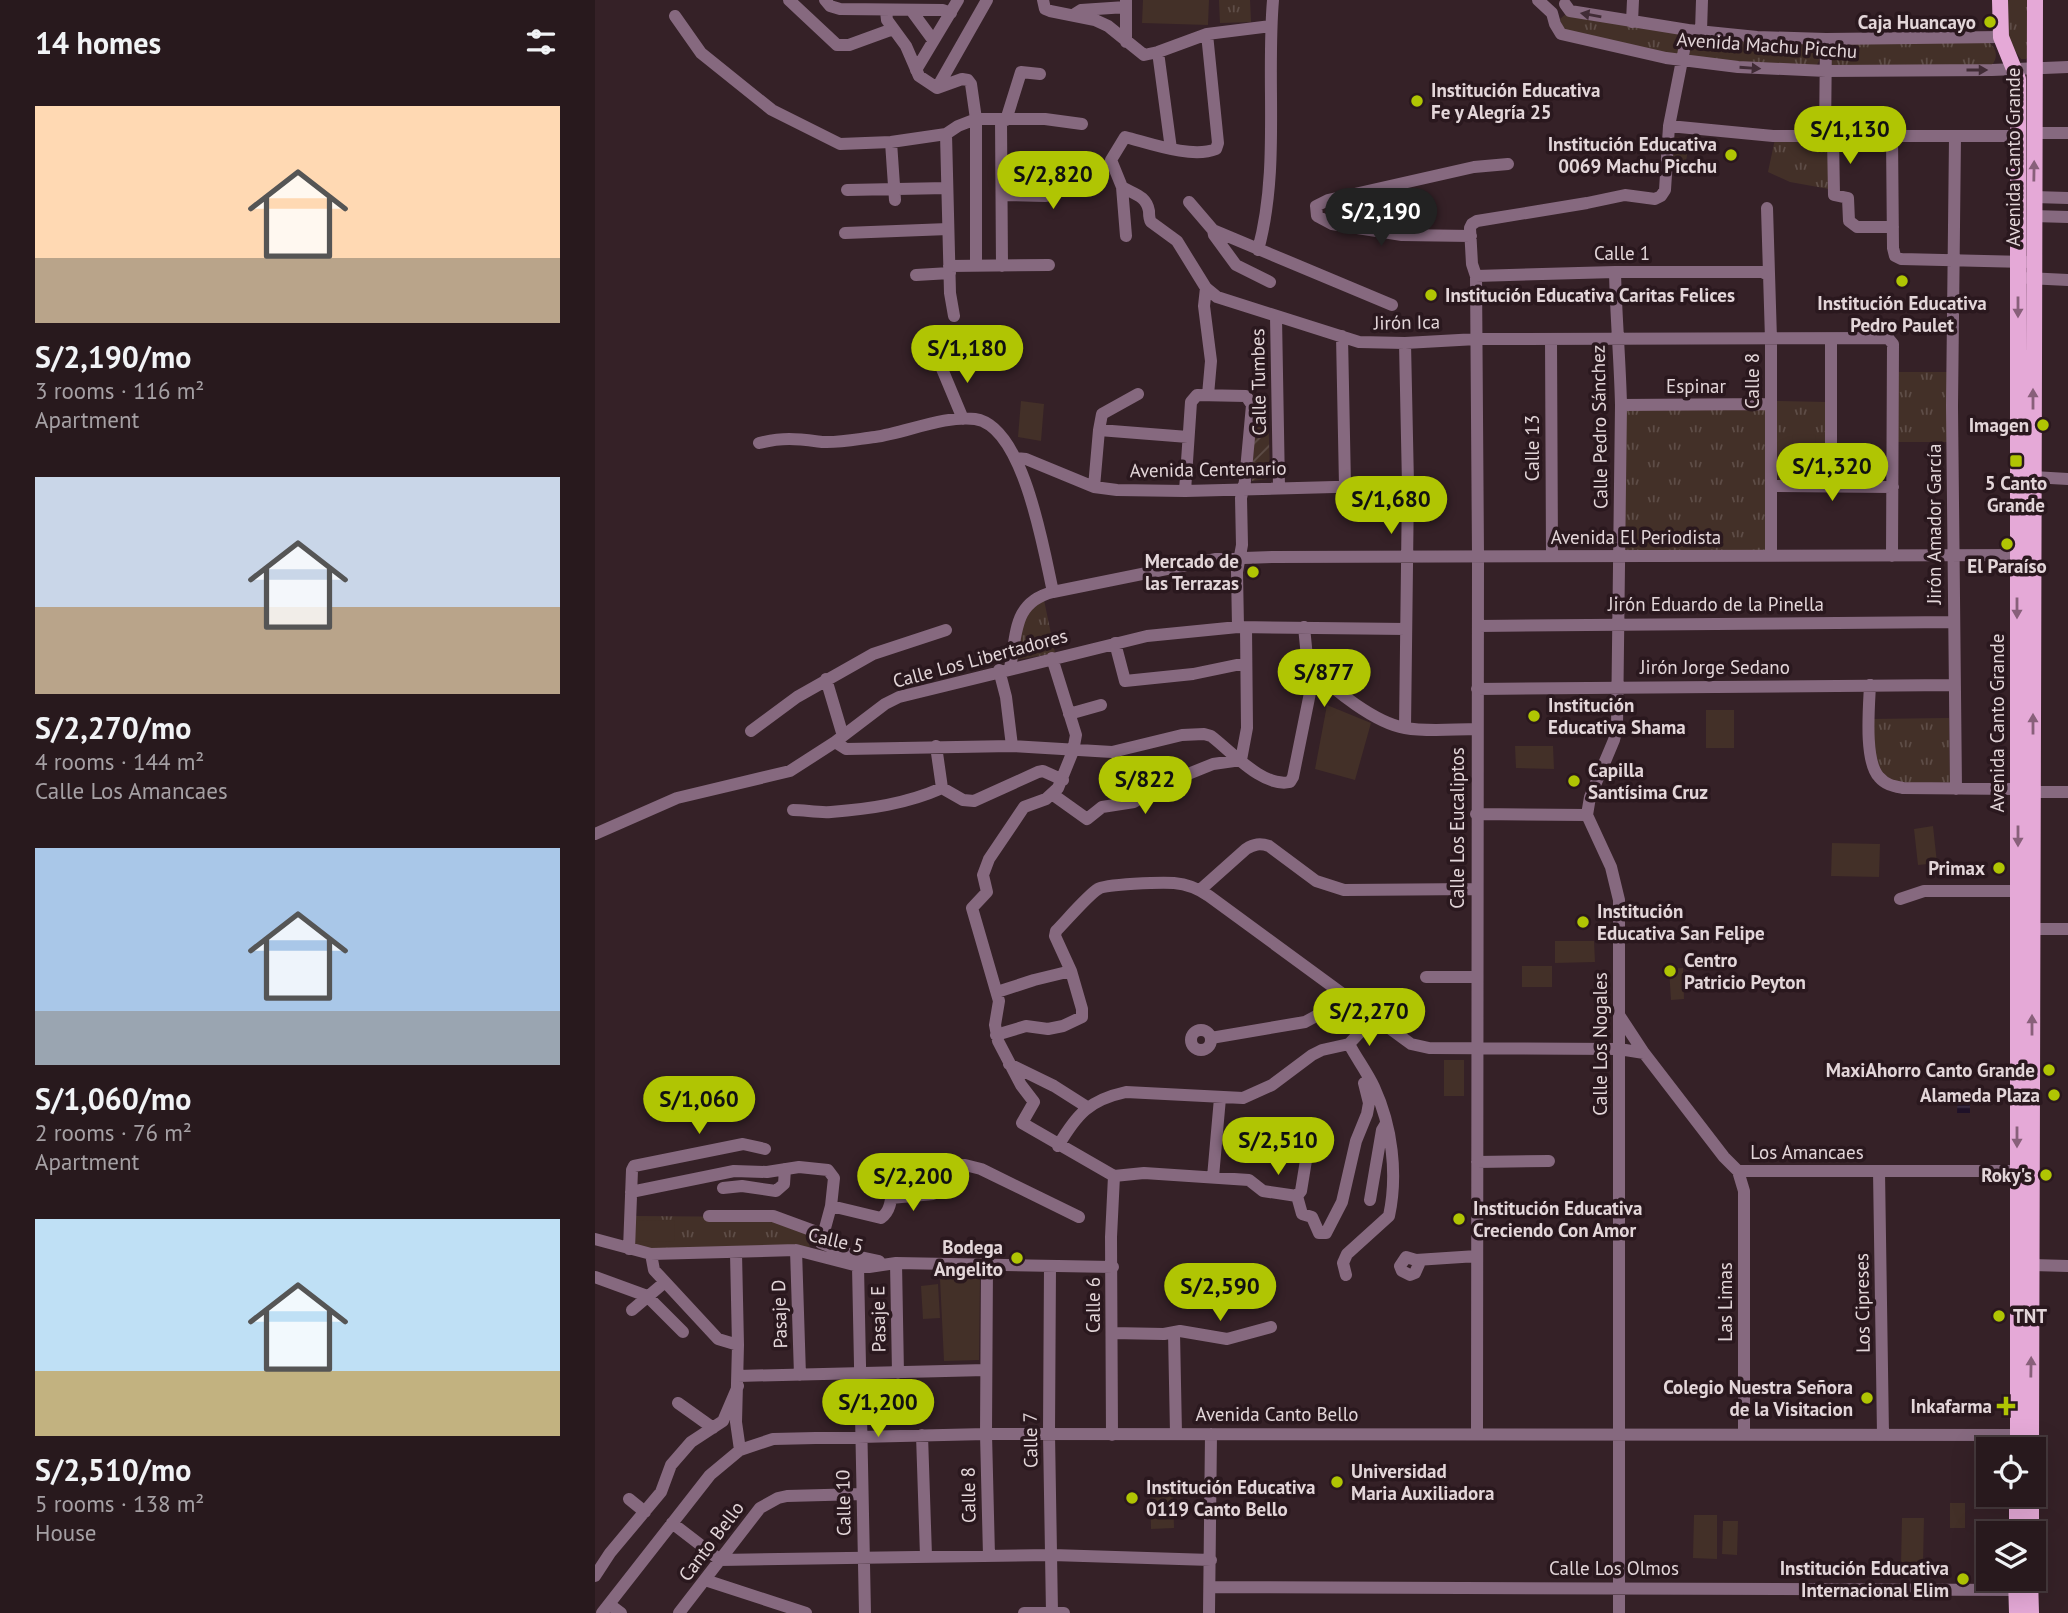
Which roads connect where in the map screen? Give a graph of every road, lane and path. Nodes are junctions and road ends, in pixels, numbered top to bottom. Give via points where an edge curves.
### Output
1 (789, 0) edge
2 (825, 0) edge
3 (958, 0) edge
4 (987, 0) edge
5 (1043, 0) edge
6 (1273, 0) edge
7 (1538, 0) edge
8 (1633, 0) edge
9 (1702, 0) edge
10 (2000, 0) edge
11 (2035, 0) edge
12 (1565, 2) edge
13 (1126, 4) edge
14 (1552, 6) edge
15 (911, 10) junction
16 (886, 11) junction
17 (951, 12) junction
18 (1073, 15) junction
19 (675, 16) dead end
20 (1632, 22) junction
21 (1271, 26) junction
22 (893, 29) junction
23 (1694, 31) junction
24 (1207, 34) junction
25 (2001, 37) junction
26 (1826, 39) junction
27 (933, 40) junction
28 (1126, 42) junction
29 (1158, 52) junction
30 (1682, 61) junction
31 (2068, 66) edge
32 (2034, 67) junction
33 (2015, 68) junction
34 (916, 70) junction
35 (1826, 71) junction
36 (1040, 74) dead end
37 (937, 88) junction
38 (2026, 109) junction
39 (976, 119) junction
40 (1003, 120) junction
41 (1082, 124) dead end
42 (1669, 126) junction
43 (2068, 133) edge
44 (946, 134) junction
45 (2026, 135) junction
46 (1829, 137) junction
47 (1892, 137) junction
48 (1955, 137) junction
49 (891, 142) junction
50 (1171, 149) junction
51 (1047, 163) dead end
52 (1508, 164) dead end
53 (947, 187) junction
54 (1122, 187) junction
55 (847, 190) dead end
56 (895, 194) junction
57 (1002, 195) junction
58 (2033, 197) junction
59 (2068, 198) edge
60 (1189, 202) dead end
61 (1767, 208) dead end
62 (2033, 216) junction
63 (2068, 217) edge
64 (1893, 228) junction
65 (948, 229) junction
66 (1213, 230) junction
67 (1472, 230) junction
68 (845, 233) dead end
69 (1126, 236) dead end
70 (1258, 250) junction
71 (1955, 260) junction
72 (1049, 265) dead end
73 (976, 266) junction
74 (1002, 266) junction
75 (950, 269) junction
76 (2026, 270) junction
77 (1615, 272) junction
78 (916, 275) dead end
79 (1768, 275) junction
80 (1476, 276) junction
81 (2068, 280) edge
82 (1270, 282) dead end
83 (1206, 288) junction
84 (1392, 305) dead end
85 (954, 316) dead end
86 (1276, 317) junction
87 (1342, 337) junction
88 (1477, 339) junction
89 (1551, 339) junction
90 (1617, 339) junction
91 (1771, 339) junction
92 (1831, 339) junction
93 (1405, 343) junction
94 (940, 364) dead end
95 (1138, 394) dead end
96 (1208, 396) junction
97 (1770, 404) junction
98 (1621, 405) junction
99 (963, 419) junction
100 (1099, 430) junction
101 (1188, 437) junction
102 (759, 443) dead end
103 (1015, 458) junction
104 (2033, 477) junction
105 (2068, 479) edge
106 (1408, 485) junction
107 (1345, 486) junction
108 (1771, 486) junction
109 (1831, 486) junction
110 (1094, 487) junction
111 (1279, 487) junction
112 (1893, 487) junction
113 (1243, 489) junction
114 (1185, 491) junction
115 (1771, 555) junction
116 (2025, 555) junction
117 (1407, 556) junction
118 (1479, 556) junction
119 (1552, 556) junction
120 (1620, 556) junction
121 (1892, 556) junction
122 (1954, 556) junction
123 (1240, 557) junction
124 (1053, 592) junction
125 (1954, 622) junction
126 (1619, 623) junction
127 (1478, 626) junction
128 (1242, 627) junction
129 (1304, 627) junction
130 (1406, 629) junction
131 (946, 630) dead end
132 (1115, 642) junction
133 (1052, 658) junction
134 (1246, 663) junction
135 (1004, 669) junction
136 (1313, 669) junction
137 (826, 679) junction
138 (1870, 685) junction
139 (1954, 685) junction
140 (1618, 687) junction
141 (1477, 689) junction
142 (1101, 705) dead end
143 (1069, 715) junction
144 (1405, 728) junction
145 (1477, 729) junction
146 (751, 731) dead end
147 (839, 739) junction
148 (936, 746) junction
149 (1012, 746) junction
150 (1073, 751) junction
151 (1241, 761) junction
152 (1063, 780) junction
153 (942, 788) junction
154 (1956, 789) junction
155 (2025, 791) junction
156 (2068, 792) edge
157 (1052, 794) junction
158 (793, 810) dead end
159 (1476, 814) junction
160 (1587, 815) junction
161 (595, 834) edge
162 (1476, 889) junction
163 (1200, 890) junction
164 (2025, 891) junction
165 (1900, 899) dead end
166 (2032, 929) junction
167 (2068, 929) edge
168 (1071, 971) junction
169 (1477, 976) junction
170 (1426, 977) dead end
171 (997, 992) junction
172 (1341, 993) junction
173 (1619, 1015) junction
174 (1374, 1017) junction
175 (996, 1035) junction
176 (1211, 1038) dead end
177 (1346, 1045) junction
178 (1477, 1049) junction
179 (1619, 1049) junction
180 (1644, 1053) junction
181 (1009, 1064) junction
182 (1220, 1098) junction
183 (1087, 1107) junction
184 (1386, 1125) junction
185 (1303, 1139) dead end
186 (1058, 1146) junction
187 (765, 1149) dead end
188 (1549, 1161) dead end
189 (1477, 1163) junction
190 (785, 1169) junction
191 (1738, 1171) junction
192 (1879, 1171) junction
193 (2024, 1171) junction
194 (1114, 1176) junction
195 (1213, 1177) junction
196 (723, 1188) dead end
197 (631, 1192) junction
198 (933, 1194) dead end
199 (1297, 1196) junction
200 (891, 1198) junction
201 (1370, 1200) dead end
202 (831, 1206) junction
203 (709, 1216) dead end
204 (1079, 1217) dead end
205 (822, 1234) junction
206 (595, 1239) edge
207 (629, 1249) junction
208 (796, 1250) junction
209 (736, 1253) junction
210 (651, 1254) junction
211 (1477, 1256) junction
212 (1416, 1260) dead end
213 (891, 1264) junction
214 (858, 1265) junction
215 (987, 1265) junction
216 (2032, 1265) junction
217 (1050, 1266) junction
218 (1112, 1266) junction
219 (2068, 1266) edge
220 (1346, 1275) dead end
221 (595, 1277) edge
222 (665, 1282) junction
223 (647, 1296) junction
224 (632, 1310) dead end
225 (1271, 1327) dead end
226 (683, 1332) dead end
227 (1174, 1332) junction
228 (1112, 1333) junction
229 (738, 1345) junction
230 (986, 1370) junction
231 (898, 1373) junction
232 (862, 1375) junction
233 (800, 1376) junction
234 (738, 1381) junction
235 (678, 1403) dead end
236 (713, 1428) junction
237 (1477, 1433) junction
238 (1744, 1433) junction
239 (986, 1434) junction
240 (1049, 1434) junction
241 (1176, 1434) junction
242 (1212, 1434) junction
243 (1618, 1434) junction
244 (1883, 1434) junction
245 (922, 1435) junction
246 (1112, 1435) junction
247 (861, 1437) junction
248 (2024, 1437) edge
249 (2024, 1437) edge
250 (1976, 1439) edge
251 (740, 1450) junction
252 (862, 1494) junction
253 (629, 1499) dead end
254 (645, 1512) junction
255 (672, 1523) junction
256 (1052, 1555) junction
257 (926, 1556) junction
258 (989, 1556) junction
259 (863, 1558) junction
260 (720, 1560) junction
261 (1211, 1560) junction
262 (596, 1573) edge
263 (705, 1580) junction
264 (1976, 1584) edge
265 (1211, 1587) junction
266 (1620, 1588) junction
267 (2016, 1591) edge
268 (2030, 1591) edge
269 (605, 1609) edge
270 (621, 1613) edge
271 (679, 1613) edge
272 (806, 1613) edge
273 (865, 1613) edge
274 (1024, 1613) edge
275 (1052, 1613) edge
276 (1064, 1613) edge
277 (1209, 1613) edge
278 (1619, 1613) edge
279 (2017, 1613) edge
280 (2031, 1613) edge

1 - 22 street via 837,46
2 - 16 street via 835,9
3 - 17 street
4 - 37 street
5 - 18 street via 1045,9
6 - 21 street
7 - 14 street, Avenida Machu Picchu
8 - 20 street
9 - 23 street
10 - 25 main road, Avenida Canto Grande
11 - 32 main road, Avenida Canto Grande
12 - 14 street
20 -> 12 street, Avenida Machu Picchu via 1570,11
13 - 18 street
13 - 28 street
14 - 30 street, Avenida Machu Picchu via 1561,34
15 - 16 street
15 - 17 street
15 - 27 street
16 - 22 street
17 - 27 street
18 - 28 street via 1108,26
19 - 49 street via 701,53 772,110 839,144
20 - 23 street, Avenida Machu Picchu
21 - 24 street
21 - 70 street via 1270,170
22 - 34 street
23 - 26 street, Avenida Machu Picchu
23 - 30 street
24 - 29 street
24 - 50 street via 1218,143 1209,152
25 - 26 street, Avenida Machu Picchu
25 - 33 main road, Avenida Canto Grande
26 - 35 street
27 - 34 street
28 - 29 street via 1144,55
29 - 50 street
30 -> 35 street, Avenida Machu Picchu
30 - 42 street
31 - 32 street, Avenida Machu Picchu
32 - 33 street, Avenida Machu Picchu
32 - 38 main road, Avenida Canto Grande
35 -> 33 street, Avenida Machu Picchu
33 - 38 main road, Avenida Canto Grande
34 - 37 street
35 - 46 street
36 - 40 street via 1021,72
37 - 39 street via 968,79
38 - 45 main road, Avenida Canto Grande
39 - 40 street
39 - 44 street
39 - 73 street
40 - 41 street
40 - 57 street
42 - 46 street
42 - 67 street via 1661,196 1625,195
43 - 45 street
44 - 49 street
44 - 53 street
45 - 48 street
58 -> 45 main road, Avenida Canto Grande
45 - 76 main road, Avenida Canto Grande
46 - 47 street
46 - 64 street via 1834,195 1848,198 1849,221 1857,227
47 - 48 street
47 - 64 street
48 - 71 street, Jirón Amador García
49 - 56 street
50 - 54 street via 1125,137 1111,160
51 - 57 street via 1046,196
52 - 67 street via 1461,170 1316,206 1317,216 1332,224 1402,235
53 - 56 street
53 - 65 street
54 - 69 street
54 - 83 street via 1143,197 1148,218 1177,241
55 - 56 street
57 - 74 street
58 - 59 street
58 - 62 main road, Avenida Canto Grande
60 - 66 street
61 - 79 street, Calle 8
62 - 63 street
62 - 76 main road, Avenida Canto Grande
64 - 71 street via 1895,256
65 - 68 street
65 - 75 street
66 - 70 street
66 - 82 street via 1236,265
67 - 80 street, Calle Los Eucaliptos
70 - 84 street
71 - 76 street
71 - 122 street, Jirón Amador García
72 - 74 street
73 - 74 street
73 - 75 street
75 - 78 street
75 - 85 street
76 - 81 street
104 -> 76 main road, Avenida Canto Grande
76 -> 116 main road, Avenida Canto Grande
77 - 79 street, Calle 1
77 - 80 street, Calle 1
77 - 90 street, Calle Pedro Sánchez
79 - 91 street, Calle 8
80 - 88 street, Calle Los Eucaliptos
83 - 86 street, Jirón Ica via 1217,297
83 - 96 street via 1203,306 1211,361
86 - 87 street, Jirón Ica
86 - 111 street, Calle Tumbes
87 - 93 street, Jirón Ica
87 - 107 street
88 - 89 street, Jirón Ica
88 - 93 street, Jirón Ica
88 - 118 street, Calle Los Eucaliptos
89 - 90 street, Jirón Ica
89 - 119 street, Calle 13
90 - 91 street, Jirón Ica
90 - 98 street, Calle Pedro Sánchez
91 - 92 street, Jirón Ica
91 - 97 street, Calle 8
92 - 109 street
92 - 112 street, Jirón Ica via 1892,341
93 - 106 street
94 - 99 street
95 - 100 street via 1104,412
96 - 101 street via 1193,397
96 - 113 street via 1250,399
97 - 98 street, Espinar
97 - 108 street, Calle 8
98 - 120 street, Calle Pedro Sánchez
99 - 102 street via 895,435 824,442 780,438
99 - 103 street via 978,419 998,433
100 - 101 street
100 - 110 street
101 - 114 street
103 - 110 street, Avenida Centenario via 1026,458
103 - 124 street via 1031,497
104 - 105 street
104 - 116 main road, Avenida Canto Grande
106 - 107 street, Avenida Centenario
106 - 117 street
107 - 111 street, Avenida Centenario
108 - 109 street
108 - 115 street, Calle 8
109 - 112 street
110 - 114 street, Avenida Centenario
111 - 113 street, Avenida Centenario
112 - 121 street
113 - 114 street, Avenida Centenario
113 - 123 street
115 - 120 street, Avenida El Periodista
115 - 121 street, Avenida El Periodista
116 - 122 street, Avenida El Periodista
116 - 155 main road, Avenida Canto Grande
117 - 118 street, Avenida El Periodista
117 - 123 street, Avenida El Periodista
117 - 130 street
118 - 119 street, Avenida El Periodista
118 - 127 street, Calle Los Eucaliptos
119 - 120 street, Avenida El Periodista
120 - 126 street, Calle Pedro Sánchez
121 - 122 street, Avenida El Periodista
122 - 125 street, Jirón Amador García
123 - 124 street, Avenida El Periodista
123 - 128 street
124 - 135 street, Avenida El Periodista via 1036,597 1023,609
125 - 126 street, Jirón Eduardo de la Pinella
125 - 139 street, Jirón Amador García
126 - 127 street, Jirón Eduardo de la Pinella
126 - 140 street
127 - 141 street, Calle Los Eucaliptos
128 - 129 street, Calle Los Libertadores
128 - 132 street, Calle Los Libertadores
128 - 134 street
129 - 130 street, Calle Los Libertadores
129 - 136 street
130 - 144 street
131 - 137 street via 873,654
132 - 133 street, Calle Los Libertadores
132 - 134 street via 1125,681
133 - 135 street, Calle Los Libertadores
133 - 143 street
134 - 151 street via 1247,728
135 - 147 street, Calle Los Libertadores via 899,697
135 - 149 street
136 - 144 street via 1363,709
136 - 151 street via 1290,782 1267,779
137 - 146 street
137 - 147 street
138 - 139 street, Jirón Jorge Sedano
138 - 140 street, Jirón Jorge Sedano
138 - 154 street via 1876,775 1888,785 1903,788
139 - 154 street, Jirón Amador García
140 - 141 street, Jirón Jorge Sedano
140 - 160 street via 1614,740
141 - 145 street, Calle Los Eucaliptos
142 - 143 street
143 - 150 street via 1076,735
144 - 145 street
145 - 159 street, Calle Los Eucaliptos
147 - 148 street via 846,749
147 - 161 street, Calle Los Libertadores via 790,771 677,798
148 - 149 street
148 - 153 street
149 - 150 street
150 - 151 street via 1112,752 1204,734
150 - 152 street
151 - 157 street via 1213,765 1161,785 1134,803 1103,807 1087,819
152 - 153 street via 1038,772 969,801
152 - 157 street
153 - 158 street via 869,809
154 - 155 street
155 - 156 street
155 - 164 main road, Avenida Canto Grande
157 - 171 street via 1019,812 984,869 986,895 972,908
159 - 160 street
159 - 162 street, Calle Los Eucaliptos
160 - 173 street, Calle Los Nogales via 1616,884
162 - 163 street via 1344,890 1316,881 1262,844 1246,849
162 - 169 street, Calle Los Eucaliptos
163 - 168 street via 1173,883 1118,884 1097,890 1056,931
163 - 172 street
164 - 165 street via 1924,891
164 - 166 main road, Avenida Canto Grande
164 -> 193 main road, Avenida Canto Grande
166 - 167 street
193 -> 166 main road, Avenida Canto Grande
168 - 171 street
168 - 175 street via 1082,1017 1063,1026 1026,1026
169 - 170 street
169 - 178 street, Calle Los Eucaliptos
171 - 175 street
172 - 174 street
172 - 176 street via 1305,1022
173 - 179 street, Calle Los Nogales
173 - 180 street, Los Amancaes
174 - 177 street
174 - 178 street via 1419,1046
175 - 181 street
177 - 182 street via 1322,1050 1272,1085 1244,1098
177 - 184 street via 1374,1088
177 - 199 street via 1369,1103 1342,1202 1326,1233 1319,1233 1312,1217 1302,1214
178 - 179 street
178 - 189 street, Calle Los Eucaliptos
179 - 180 street
179 - 243 street, Calle Los Nogales
180 - 191 street, Los Amancaes
181 - 183 street
181 - 186 street via 1034,1102 1022,1123
182 - 183 street via 1126,1092
182 - 195 street
183 - 186 street
184 - 201 street
184 - 220 street via 1394,1165 1389,1216 1347,1254 1343,1263
185 - 199 street via 1308,1148
186 - 194 street
187 - 197 street via 743,1144 634,1166
188 - 189 street
189 - 211 street, Calle Los Eucaliptos
190 - 196 street via 784,1184 776,1191
190 - 197 street via 734,1171
190 - 202 street via 832,1173
191 - 192 street, Los Amancaes
191 - 238 street, Las Limas via 1744,1191
192 - 193 street, Los Amancaes
192 - 244 street, Los Cipreses
193 - 216 main road, Avenida Canto Grande
193 - 248 main road, Avenida Canto Grande
194 - 195 street
194 - 218 street, Calle 6
195 - 199 street via 1249,1180 1262,1191
197 - 207 street
198 - 200 street
200 - 202 street via 881,1218
200 - 204 street via 896,1169 965,1165
202 - 205 street
203 - 205 street via 773,1216
205 - 213 street via 824,1246
206 - 207 street, Calle 5
207 - 210 street, Calle 5
208 - 209 street, Calle 5
208 - 214 street, Calle 5
208 - 233 street, Pasaje D
209 - 210 street, Calle 5
209 - 229 street
210 - 222 street via 652,1265
211 - 212 street
211 - 237 street, Calle Los Eucaliptos
213 - 214 street, Calle 5
213 - 215 street, Calle 5
213 - 231 street, Pasaje E
214 - 232 street, Calle 10
215 - 217 street, Calle 5
215 - 230 street, Calle 8
216 - 219 street
249 -> 216 main road, Avenida Canto Grande
217 - 218 street, Calle 5
217 - 240 street, Calle 7
218 - 228 street, Calle 6
221 - 223 street
222 - 223 street
222 - 229 street via 718,1339
223 - 224 street
223 - 226 street
225 - 227 street via 1227,1339
227 - 228 street
227 - 241 street
228 - 246 street, Calle 6
229 - 234 street
230 - 231 street
230 - 239 street, Calle 8
231 - 232 street
232 - 233 street
232 - 247 street, Calle 10
233 - 234 street
234 - 236 street via 725,1418
234 - 251 street
235 - 236 street
236 - 254 street via 691,1442 671,1465 661,1492
237 - 242 street, Avenida Canto Bello
237 - 243 street, Avenida Canto Bello
238 - 243 street, Avenida Canto Bello
238 - 244 street, Avenida Canto Bello
239 - 240 street, Avenida Canto Bello
239 - 245 street, Avenida Canto Bello
239 - 258 street, Calle 8
240 - 246 street, Avenida Canto Bello
240 - 256 street, Calle 7
241 - 242 street, Avenida Canto Bello
241 - 246 street, Avenida Canto Bello
242 - 261 street
243 - 266 street, Calle Los Nogales
244 - 250 street, Avenida Canto Bello
245 - 247 street, Avenida Canto Bello
245 - 257 street
247 - 251 street, Avenida Canto Bello via 787,1437
247 - 252 street, Calle 10
251 - 255 street, Avenida Canto Bello via 710,1475
252 - 259 street, Calle 10
252 - 260 street, Canto Bello via 778,1498 752,1516
253 - 254 street
254 - 262 street
255 - 260 street
255 - 269 street, Avenida Canto Bello
256 - 258 street
256 - 261 street
256 - 275 street, Calle 7
257 - 258 street
257 - 259 street
259 - 260 street
259 - 273 street, Calle 10
260 - 263 street, Canto Bello
261 - 265 street
263 - 271 street, Canto Bello
263 - 272 street
264 - 266 street, Calle Los Olmos
265 - 266 street, Calle Los Olmos
265 - 277 street
266 - 278 street, Calle Los Nogales
267 - 279 main road
268 - 280 main road
269 - 270 street
274 - 275 street
275 - 276 street

